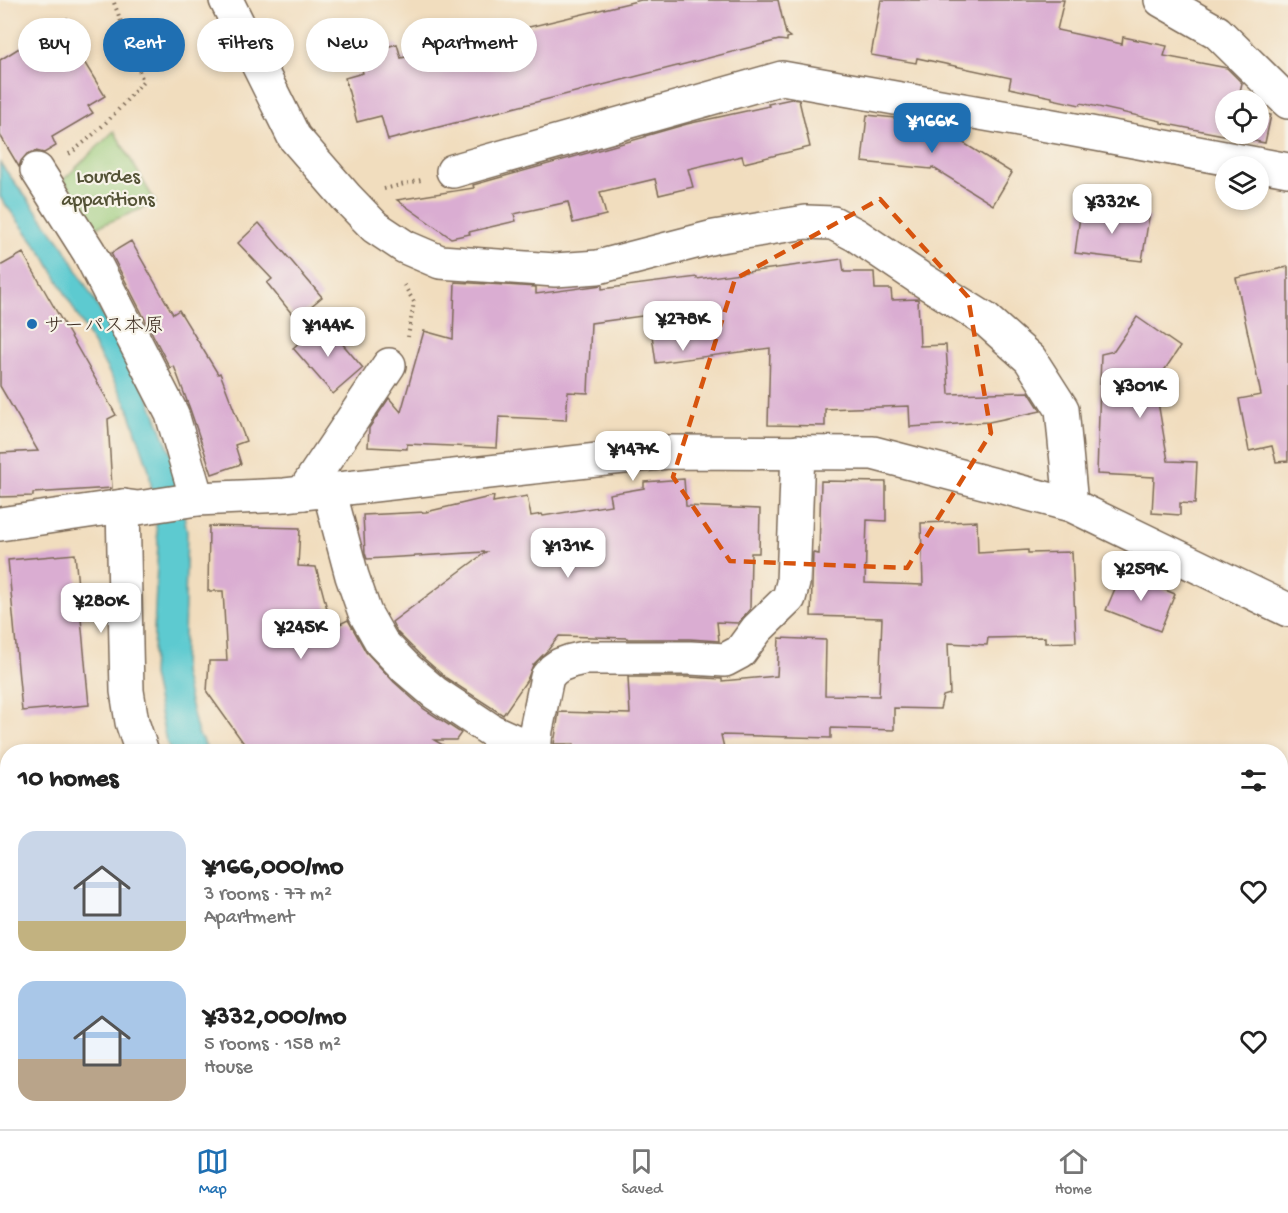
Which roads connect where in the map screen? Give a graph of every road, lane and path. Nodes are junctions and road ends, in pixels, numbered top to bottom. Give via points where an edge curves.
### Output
1 (113, 0) edge
2 (226, 0) edge
3 (1161, 0) edge
4 (1288, 102) edge
5 (37, 170) joint
6 (1288, 170) edge
7 (453, 171) joint
8 (347, 198) junction
9 (389, 364) dead end
10 (798, 452) junction
11 (316, 492) junction
12 (197, 499) junction
13 (1071, 505) junction
14 (131, 507) junction
15 (0, 524) edge
16 (1288, 610) edge
17 (139, 744) edge
18 (519, 744) edge
19 (535, 744) edge

1 - 5 path via 143,81 123,106 70,153
2 - 8 street via 294,137
3 - 4 street via 1216,32
5 - 12 street via 89,252 172,414
6 - 7 street via 782,78
7 - 8 path
8 - 13 street via 375,227 405,247 440,262 544,270 598,267 714,237 806,222 833,223 985,319 1030,359 1062,409
9 - 11 street
10 - 11 street via 668,452
10 - 13 street via 873,453
10 - 19 street via 794,583 789,598 757,628 740,652 725,660 584,658 560,665 547,677
11 - 12 street
11 - 18 street via 365,613 382,643 435,693 492,731
12 - 14 street
13 - 16 street
14 - 15 street
14 - 17 street via 127,691

